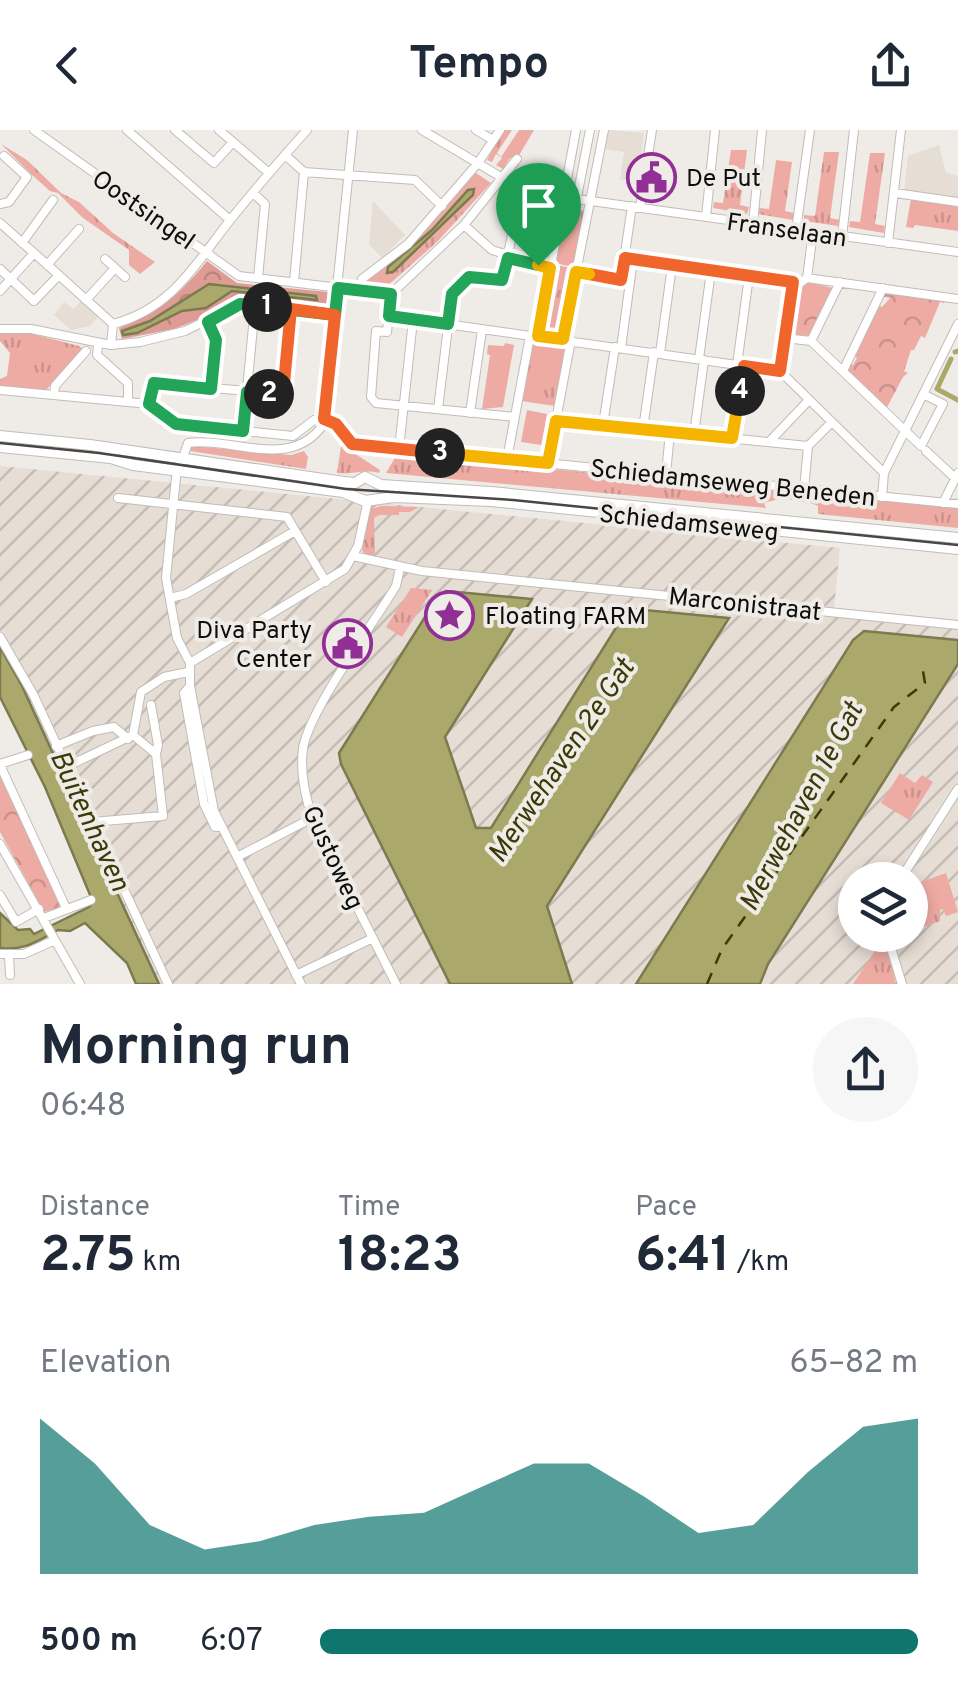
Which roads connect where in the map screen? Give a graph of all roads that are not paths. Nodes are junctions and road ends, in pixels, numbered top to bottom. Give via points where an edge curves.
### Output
1 (34, 130) edge
2 (127, 130) edge
3 (175, 130) edge
4 (219, 130) edge
5 (290, 130) edge
6 (307, 130) edge
7 (353, 130) edge
8 (422, 130) edge
9 (476, 130) edge
10 (500, 130) edge
11 (576, 130) edge
12 (590, 130) edge
13 (604, 130) edge
14 (716, 130) edge
15 (762, 130) edge
16 (810, 130) edge
17 (854, 130) edge
18 (901, 130) edge
19 (652, 132) edge
20 (300, 138) junction
21 (493, 140) junction
22 (233, 142) junction
23 (285, 155) junction
24 (4, 156) dead end
25 (517, 159) dead end
26 (478, 164) junction
27 (304, 172) junction
28 (269, 173) junction
29 (349, 176) junction
30 (502, 178) junction
31 (521, 190) junction
32 (895, 192) junction
33 (252, 193) junction
34 (564, 196) junction
35 (583, 196) junction
36 (53, 200) dead end
37 (958, 202) edge
38 (0, 204) edge
39 (442, 206) junction
40 (636, 207) junction
41 (706, 217) junction
42 (230, 220) junction
43 (0, 223) edge
44 (464, 224) junction
45 (752, 224) junction
46 (79, 228) dead end
47 (796, 230) junction
48 (813, 232) junction
49 (842, 237) junction
50 (22, 243) junction
51 (888, 244) junction
52 (206, 252) junction
53 (958, 252) edge
54 (34, 253) junction
55 (508, 256) junction
56 (105, 259) dead end
57 (629, 259) junction
58 (47, 265) junction
59 (672, 266) junction
60 (115, 268) junction
61 (550, 268) junction
62 (0, 269) edge
63 (711, 271) junction
64 (576, 272) junction
65 (60, 276) junction
66 (124, 276) dead end
67 (750, 276) junction
68 (258, 278) junction
69 (807, 278) junction
70 (11, 279) junction
71 (626, 280) junction
72 (294, 282) junction
73 (793, 282) junction
74 (840, 282) junction
75 (338, 288) junction
76 (884, 288) junction
77 (0, 291) edge
78 (360, 291) junction
79 (391, 294) junction
80 (958, 299) edge
81 (86, 300) junction
82 (255, 306) junction
83 (291, 309) junction
84 (335, 315) junction
85 (389, 316) junction
86 (414, 320) junction
87 (208, 322) junction
88 (113, 324) junction
89 (448, 324) junction
90 (958, 324) edge
91 (0, 328) edge
92 (482, 330) junction
93 (534, 336) junction
94 (784, 338) junction
95 (567, 339) junction
96 (955, 339) edge
97 (812, 341) junction
98 (98, 344) junction
99 (111, 345) junction
100 (618, 348) junction
101 (86, 351) dead end
102 (657, 353) junction
103 (701, 359) junction
104 (740, 366) junction
105 (780, 371) junction
106 (843, 371) junction
107 (211, 389) junction
108 (0, 390) edge
109 (247, 392) junction
110 (924, 394) junction
111 (54, 395) junction
112 (809, 400) junction
113 (128, 402) junction
114 (149, 404) junction
115 (404, 406) junction
116 (438, 409) junction
117 (470, 412) junction
118 (514, 418) junction
119 (324, 419) junction
120 (314, 420) dead end
121 (556, 421) junction
122 (832, 422) junction
123 (603, 424) junction
124 (643, 429) junction
125 (243, 431) junction
126 (670, 432) junction
127 (905, 432) junction
128 (694, 434) junction
129 (0, 436) edge
130 (732, 438) junction
131 (769, 442) junction
132 (808, 446) junction
133 (0, 447) edge
134 (924, 448) junction
135 (399, 449) junction
136 (181, 458) junction
137 (507, 459) junction
138 (548, 463) junction
139 (177, 472) junction
140 (884, 473) junction
141 (666, 474) junction
142 (957, 476) edge
143 (375, 483) junction
144 (804, 488) junction
145 (421, 492) junction
146 (362, 495) junction
147 (882, 497) junction
148 (118, 498) dead end
149 (943, 503) junction
150 (958, 504) edge
151 (172, 505) junction
152 (296, 531) junction
153 (958, 538) edge
154 (958, 549) edge
155 (353, 556) junction
156 (400, 568) junction
157 (326, 582) junction
158 (170, 598) junction
159 (958, 625) edge
160 (0, 637) edge
161 (189, 668) junction
162 (152, 705) dead end
163 (130, 737) junction
164 (56, 746) junction
165 (156, 754) junction
166 (28, 755) dead end
167 (0, 764) edge
168 (66, 768) junction
169 (958, 789) edge
170 (312, 818) junction
171 (92, 822) junction
172 (0, 844) edge
173 (236, 856) junction
174 (911, 862) edge
175 (0, 895) edge
176 (91, 900) dead end
177 (38, 908) junction
178 (66, 908) junction
179 (44, 918) junction
180 (373, 938) junction
181 (55, 940) junction
182 (892, 952) edge
183 (4, 955) edge
184 (10, 975) junction
185 (298, 980) edge
186 (0, 983) edge
187 (17, 984) edge
188 (80, 984) edge
189 (168, 984) edge
190 (396, 984) edge
191 (902, 984) edge

1 - 52 street, Oostsingel
2 - 42 street
3 - 22 street via 214,163
4 - 22 street
5 - 20 street
6 - 20 street
7 - 29 street
8 - 26 street
9 - 21 street
10 - 21 street
11 - 34 street
12 - 35 street
13 - 35 street
14 - 41 street
15 - 45 street
16 - 47 street
17 - 49 street
18 - 32 street
19 - 40 street
20 - 23 street
21 - 26 street
22 - 28 street
23 - 27 street
23 - 28 street
24 - 38 street via 27,176
25 - 30 street
26 - 30 street
26 - 39 street
27 - 29 street
27 - 72 street
28 - 33 street
29 - 39 street via 415,180
29 - 75 street
30 - 31 street
30 - 44 street
31 - 34 street, Franselaan
31 - 55 street
32 - 37 street
32 - 51 street
33 - 42 street
33 - 68 street via 265,204
34 - 35 street, Franselaan
34 - 61 street
35 - 40 street, Franselaan
35 - 64 street
36 - 50 street
39 - 78 street via 362,280
40 - 41 street, Franselaan
40 - 57 street
41 - 45 street, Franselaan
42 - 52 street
43 - 50 street
44 - 55 street
44 - 79 street
45 - 47 street, Franselaan
46 - 58 street
47 - 48 street, Franselaan
48 - 49 street, Franselaan
48 - 69 street
49 - 51 street, Franselaan
50 - 54 street
51 - 53 street, Franselaan
52 - 68 street, Oostsingel via 239,276
52 - 88 street via 172,294
54 - 58 street
54 - 70 street
55 - 61 street
55 - 89 street via 502,280 469,277 452,294
56 - 60 street
57 - 59 street
57 - 71 street
58 - 65 street
59 - 63 street
59 - 102 street
60 - 66 street
60 - 81 street
61 - 93 street
62 - 70 street
63 - 67 street
63 - 103 street
64 - 71 street
64 - 95 street
65 - 70 street via 34,301
65 - 81 street
67 - 73 street
67 - 104 street
68 - 72 street, Oostsingel
69 - 73 street
69 - 74 street
70 - 77 street
71 - 100 street
72 - 75 street, Oostsingel
73 - 94 street
74 - 76 street
74 - 97 street
75 - 78 street, Oostsingel
75 - 84 street
76 - 80 street
76 - 106 street
78 - 79 street, Oostsingel
79 - 85 street
81 - 88 street
82 - 83 street
82 - 87 street via 240,304
82 - 109 street
83 - 84 street
83 - 109 street via 282,394
84 - 119 street
85 - 86 street
85 - 115 street via 387,332 376,331 371,397
86 - 89 street
86 - 115 street
87 - 99 street
87 - 107 street via 216,340
88 - 99 street
89 - 92 street
89 - 116 street
90 - 96 street
91 - 98 street
92 - 93 street
92 - 117 street
93 - 95 street
93 - 118 street
94 - 97 street
94 - 105 street
95 - 100 street
95 - 121 street
96 - 110 street
97 - 106 street
98 - 99 street
98 - 113 street via 96,354 128,383
100 - 102 street
100 - 123 street
101 - 111 street via 54,386
102 - 103 street
102 - 124 street
103 - 104 street
103 - 128 street
104 - 105 street
104 - 130 street
105 - 112 street
106 - 127 street
107 - 109 street
107 - 114 street via 154,383
108 - 111 street
109 - 125 street
110 - 127 street
110 - 134 street via 942,404
111 - 113 street
112 - 122 street
112 - 131 street
113 - 114 street
114 - 125 street via 174,423
115 - 116 street
115 - 135 street
116 - 117 street
117 - 118 street
118 - 137 street
119 - 135 street, Schiedamseweg Beneden via 352,444
119 - 136 street via 296,448 192,442
120 - 125 street via 293,436
121 - 123 street
121 - 138 street
122 - 132 street
122 - 140 street
123 - 124 street
124 - 126 street
126 - 128 street
126 - 141 street
127 - 134 street
127 - 140 street
128 - 130 street
129 - 136 main road
130 - 131 street
131 - 132 street
132 - 144 street
133 - 139 main road
134 - 142 street
135 - 137 street, Schiedamseweg Beneden
136 - 139 street
136 - 146 main road
137 - 138 street, Schiedamseweg Beneden
138 - 141 street, Schiedamseweg Beneden
139 - 146 main road
139 - 151 street
140 - 147 street
141 - 144 street, Schiedamseweg Beneden
142 - 149 street
143 - 145 main road
143 - 146 main road
143 - 146 main road via 365,478
144 - 147 street, Schiedamseweg Beneden
145 - 146 main road
145 - 153 main road, Schiedamseweg
145 - 154 main road, Schiedamseweg
146 - 155 street
147 - 149 street, Schiedamseweg Beneden
148 - 151 street
149 - 150 street, Schiedamseweg Beneden
151 - 152 street via 287,517
151 - 158 street
152 - 157 street
152 - 158 street
155 - 156 street, Marconistraat
155 - 157 street
156 - 159 street, Marconistraat
156 - 170 street, Gustoweg via 396,586 306,735 302,777
157 - 161 street
158 - 161 street
160 - 164 street
161 - 163 street via 141,692
161 - 173 street via 210,801
162 - 165 street
163 - 164 street via 114,727
163 - 165 street
163 - 168 street
164 - 168 street
165 - 171 street via 163,816
166 - 167 street
167 - 178 street
168 - 171 street
169 - 174 street
170 - 173 street
170 - 180 street, Gustoweg
171 - 189 street
172 - 177 street
173 - 185 street
175 - 177 street via 16,922
176 - 178 street
177 - 179 street
178 - 179 street
179 - 181 street
180 - 185 street
180 - 190 street, Gustoweg
181 - 183 street
181 - 188 street
182 - 191 street
183 - 184 street
184 - 186 street
184 - 187 street

